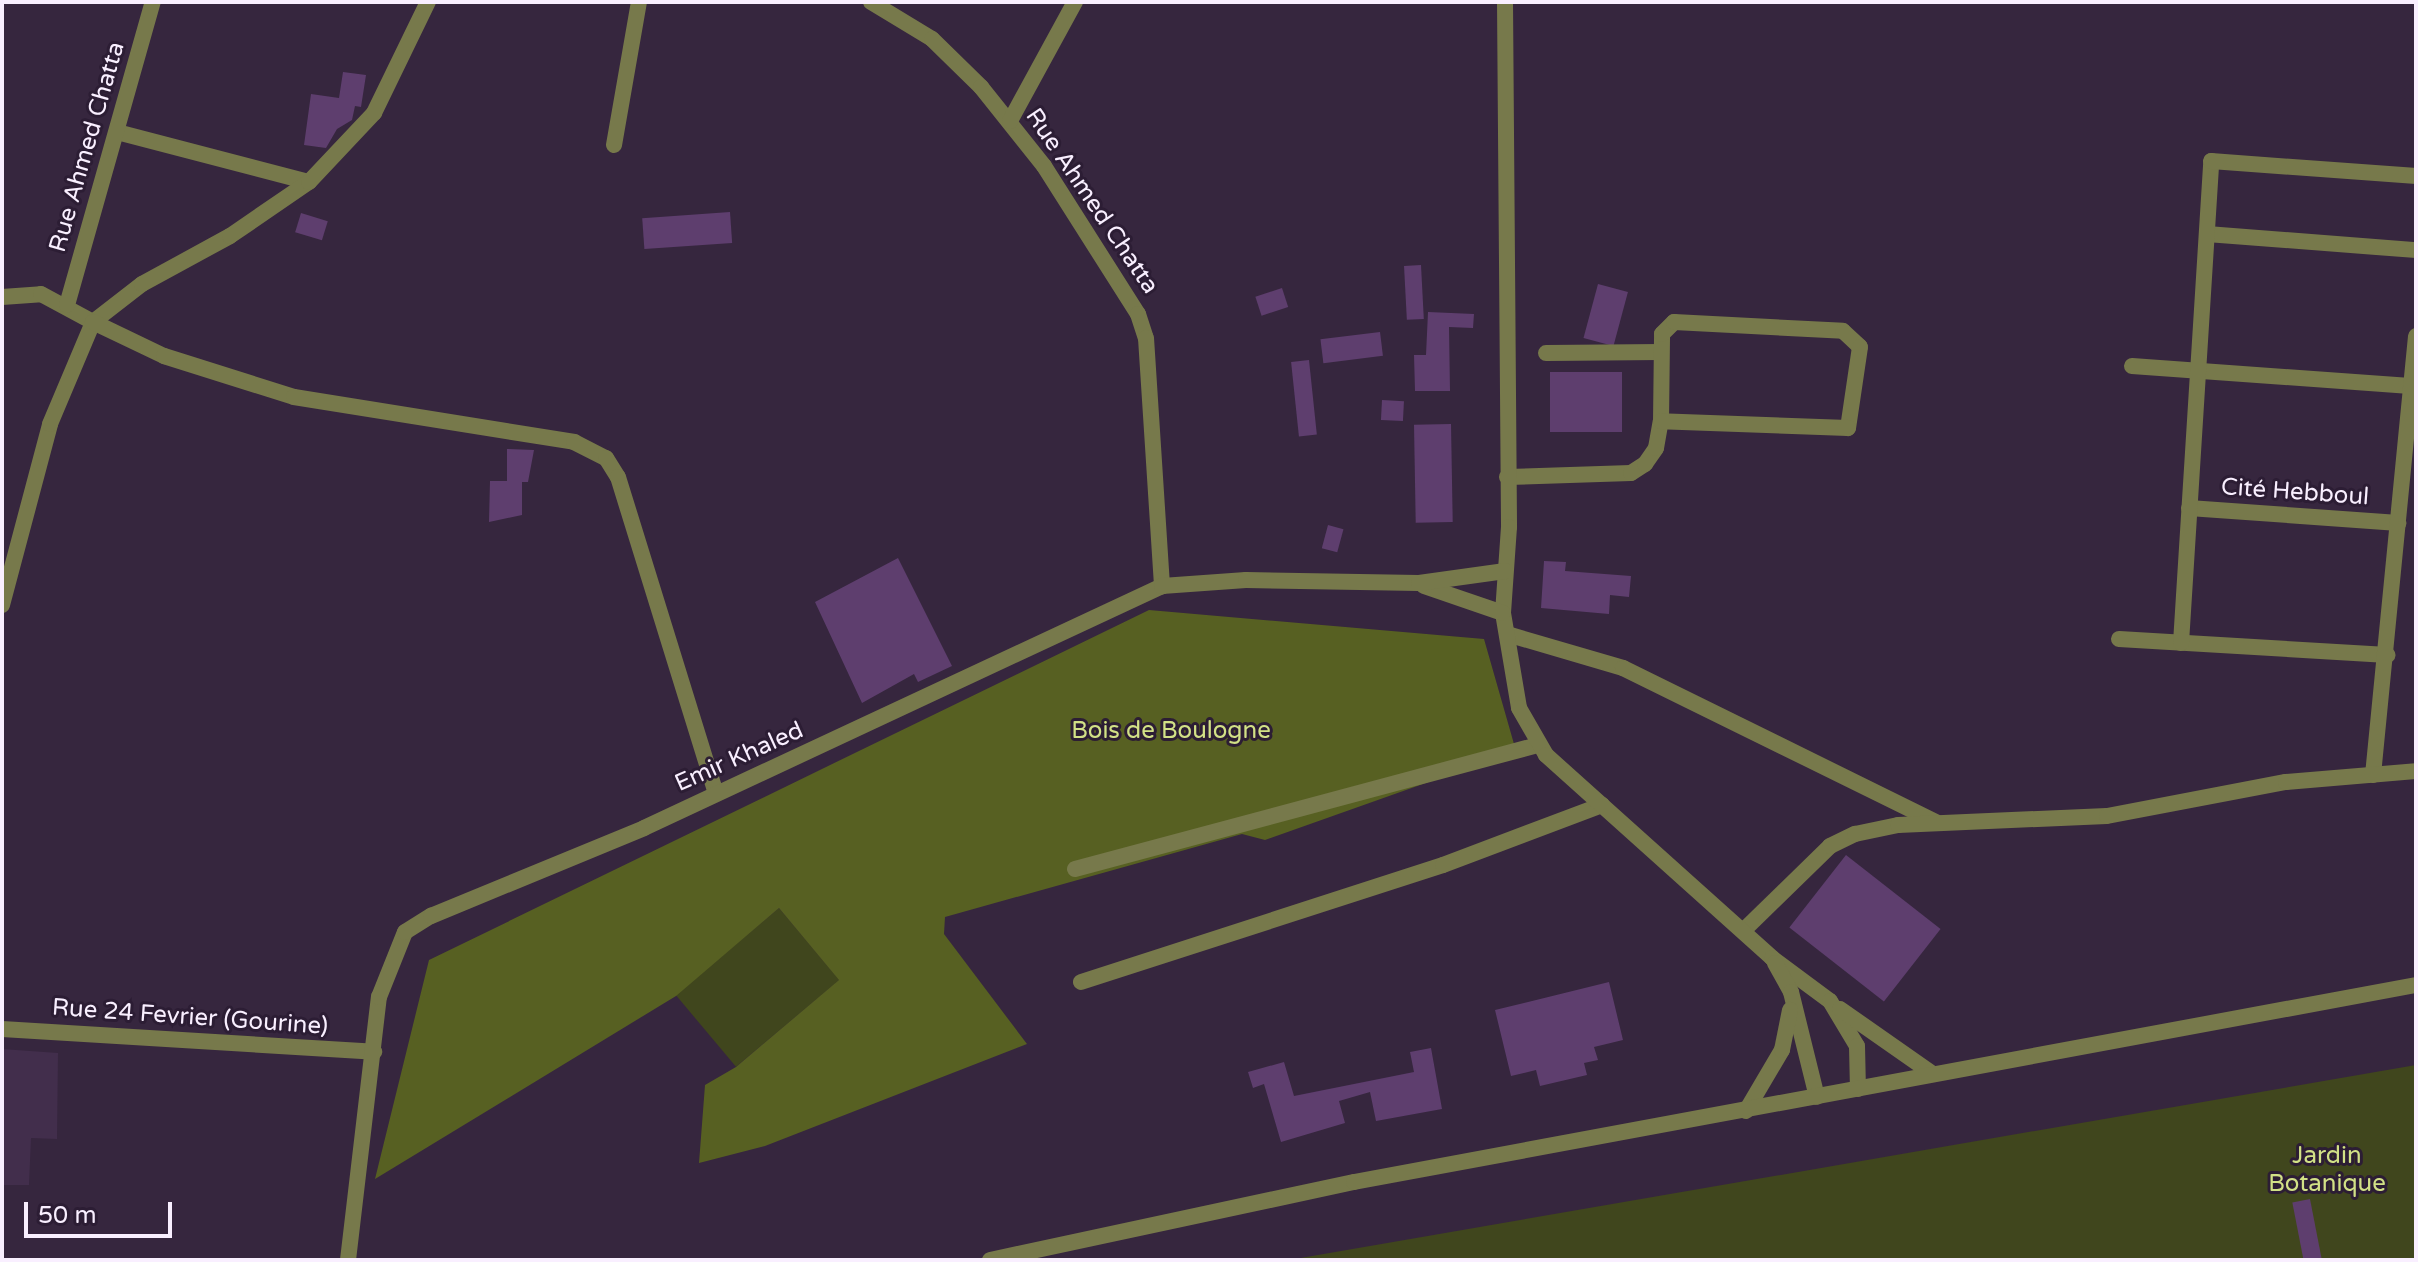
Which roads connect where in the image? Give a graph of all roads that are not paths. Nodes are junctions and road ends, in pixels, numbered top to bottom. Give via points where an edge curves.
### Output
1 (153, 2) edge
2 (428, 2) edge
3 (639, 2) edge
4 (871, 2) edge
5 (1075, 2) edge
6 (1505, 2) edge
7 (1010, 121) junction
8 (117, 132) junction
9 (614, 145) dead end
10 (2416, 176) edge
11 (309, 182) junction
12 (2207, 234) junction
13 (2416, 250) edge
14 (2, 297) edge
15 (67, 305) junction
16 (93, 322) junction
17 (2416, 336) edge
18 (1661, 352) junction
19 (1546, 353) dead end
20 (2132, 366) dead end
21 (2198, 370) junction
22 (2410, 386) junction
23 (1661, 421) junction
24 (1507, 477) junction
25 (2189, 508) junction
26 (2398, 523) junction
27 (1505, 571) junction
28 (1419, 583) junction
29 (1162, 586) junction
30 (2, 605) edge
31 (1503, 613) junction
32 (1507, 634) junction
33 (2119, 639) dead end
34 (2181, 643) junction
35 (2388, 655) junction
36 (1537, 745) junction
37 (2416, 771) edge
38 (2373, 775) junction
39 (2416, 777) edge
40 (715, 791) junction
41 (1602, 805) junction
42 (1938, 823) junction
43 (1075, 869) dead end
44 (1744, 930) junction
45 (1772, 958) junction
46 (1081, 982) dead end
47 (2416, 985) edge
48 (1791, 992) junction
49 (1830, 1001) junction
50 (2, 1029) edge
51 (374, 1052) junction
52 (1933, 1074) junction
53 (1858, 1089) junction
54 (1817, 1097) junction
55 (1746, 1111) junction
56 (348, 1260) edge
57 (990, 1260) edge

1 - 8 street, Rue Ahmed Chatta
2 - 11 street via 374,113
3 - 9 street
4 - 7 street, Rue Ahmed Chatta via 932,39
5 - 7 street
6 - 24 street
7 - 29 street, Rue Ahmed Chatta via 1138,314 1146,338
8 - 11 street
8 - 15 street, Rue Ahmed Chatta
10 - 12 street via 2211,161
11 - 16 street via 230,236 142,284
12 - 13 street
12 - 21 street
14 - 15 street via 41,294
15 - 16 street
16 - 30 street via 50,424
16 - 40 street via 164,356 294,397 593,448 618,477
17 - 22 street
18 - 19 street
18 - 23 street
18 - 23 street via 1662,334 1674,322 1843,331 1860,347 1848,428
20 - 21 street
21 - 22 street
21 - 25 street
22 - 26 street
23 - 24 street via 1656,448 1631,473
24 - 27 street
25 - 26 street, Cité Hebboul
25 - 34 street
26 - 35 street
27 - 28 street
27 - 31 street
28 - 29 street, Emir Khaled via 1246,580
28 - 31 street
29 - 40 street, Emir Khaled
31 - 32 street
32 - 36 street via 1519,708
32 - 42 street via 1623,668
33 - 34 street
34 - 35 street
35 - 38 street
36 - 41 street
36 - 43 street
37 - 38 street
37 - 39 street
38 - 42 street via 2286,782 2107,816
40 - 51 street, Emir Khaled via 405,932 379,997
41 - 44 street
41 - 46 street via 1443,865
42 - 44 street via 1855,834 1830,846
44 - 45 street
45 - 48 street
45 - 49 street
47 - 52 street
48 - 54 street
48 - 55 street via 1782,1050
49 - 52 street
49 - 53 street via 1857,1046
50 - 51 street, Rue 24 Fevrier (Gourine)
51 - 56 street, Emir Khaled
52 - 53 street
53 - 54 street
54 - 55 street
55 - 57 street via 1354,1182

